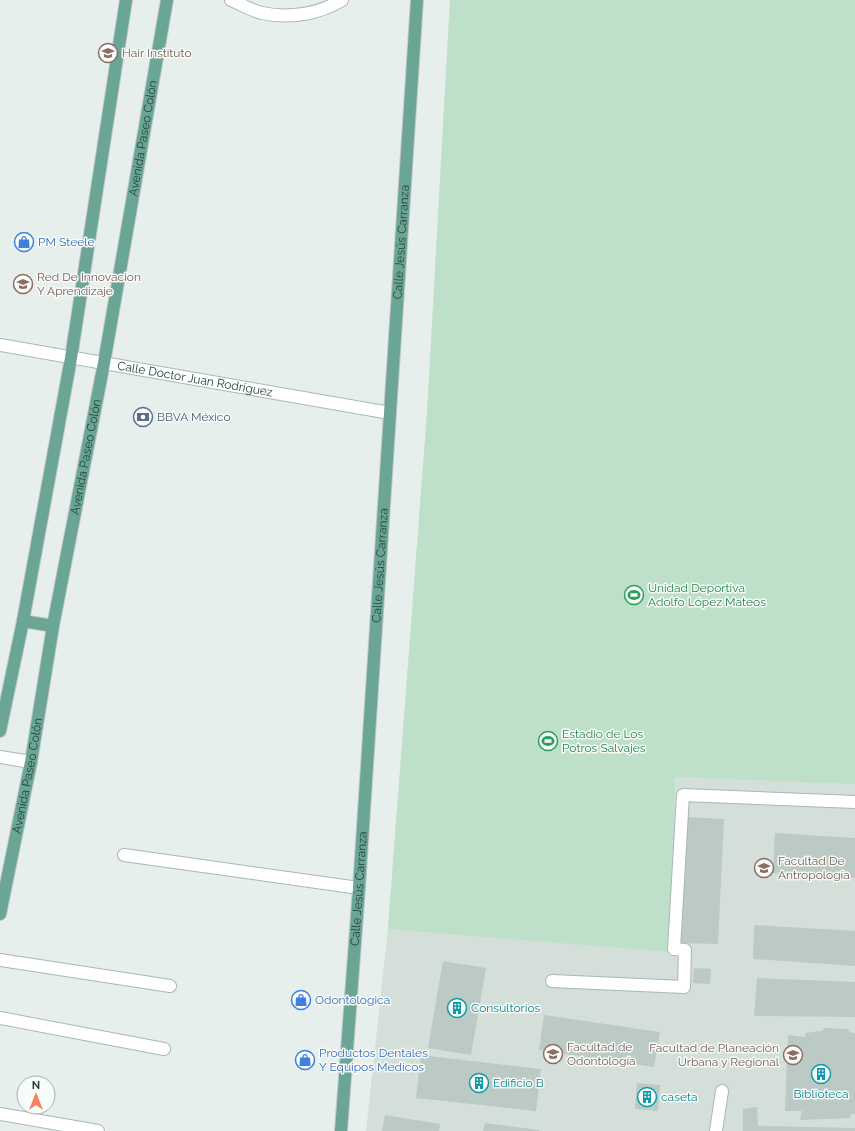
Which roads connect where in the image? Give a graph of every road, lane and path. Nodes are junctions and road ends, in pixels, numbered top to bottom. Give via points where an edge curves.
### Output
1 (126, 0) edge
2 (167, 0) edge
3 (231, 0) edge
4 (342, 0) edge
5 (417, 0) edge
6 (0, 345) edge
7 (71, 358) junction
8 (104, 363) junction
9 (390, 413) junction
10 (23, 621) junction
11 (53, 626) junction
12 (0, 731) edge
13 (0, 757) edge
14 (30, 762) junction
15 (855, 802) edge
16 (124, 855) dead end
17 (359, 888) junction
18 (0, 914) edge
19 (0, 960) edge
20 (552, 981) dead end
21 (170, 986) dead end
22 (0, 1018) edge
23 (164, 1050) dead end
24 (722, 1091) dead end
25 (0, 1114) edge
26 (98, 1131) edge
27 (341, 1131) edge
28 (716, 1131) edge

1 - 7 main road
2 - 8 main road, Avenida Paseo Colón
3 - 4 street via 261,13 298,16 331,7
5 - 9 main road, Calle Jesús Carranza
6 - 7 street, Calle Doctor Juan Rodríguez
7 - 8 street, Calle Doctor Juan Rodríguez
7 - 10 main road
8 - 9 street, Calle Doctor Juan Rodríguez
8 - 11 main road, Avenida Paseo Colón
9 - 17 main road, Calle Jesús Carranza
10 - 11 main road
10 - 12 main road
11 - 14 main road, Avenida Paseo Colón
13 - 14 street
14 - 18 main road, Avenida Paseo Colón
15 - 20 street via 683,796 674,949 685,950 684,987
16 - 17 street
17 - 27 main road, Calle Jesús Carranza
19 - 21 street
22 - 23 street
24 - 28 street
25 - 26 street

